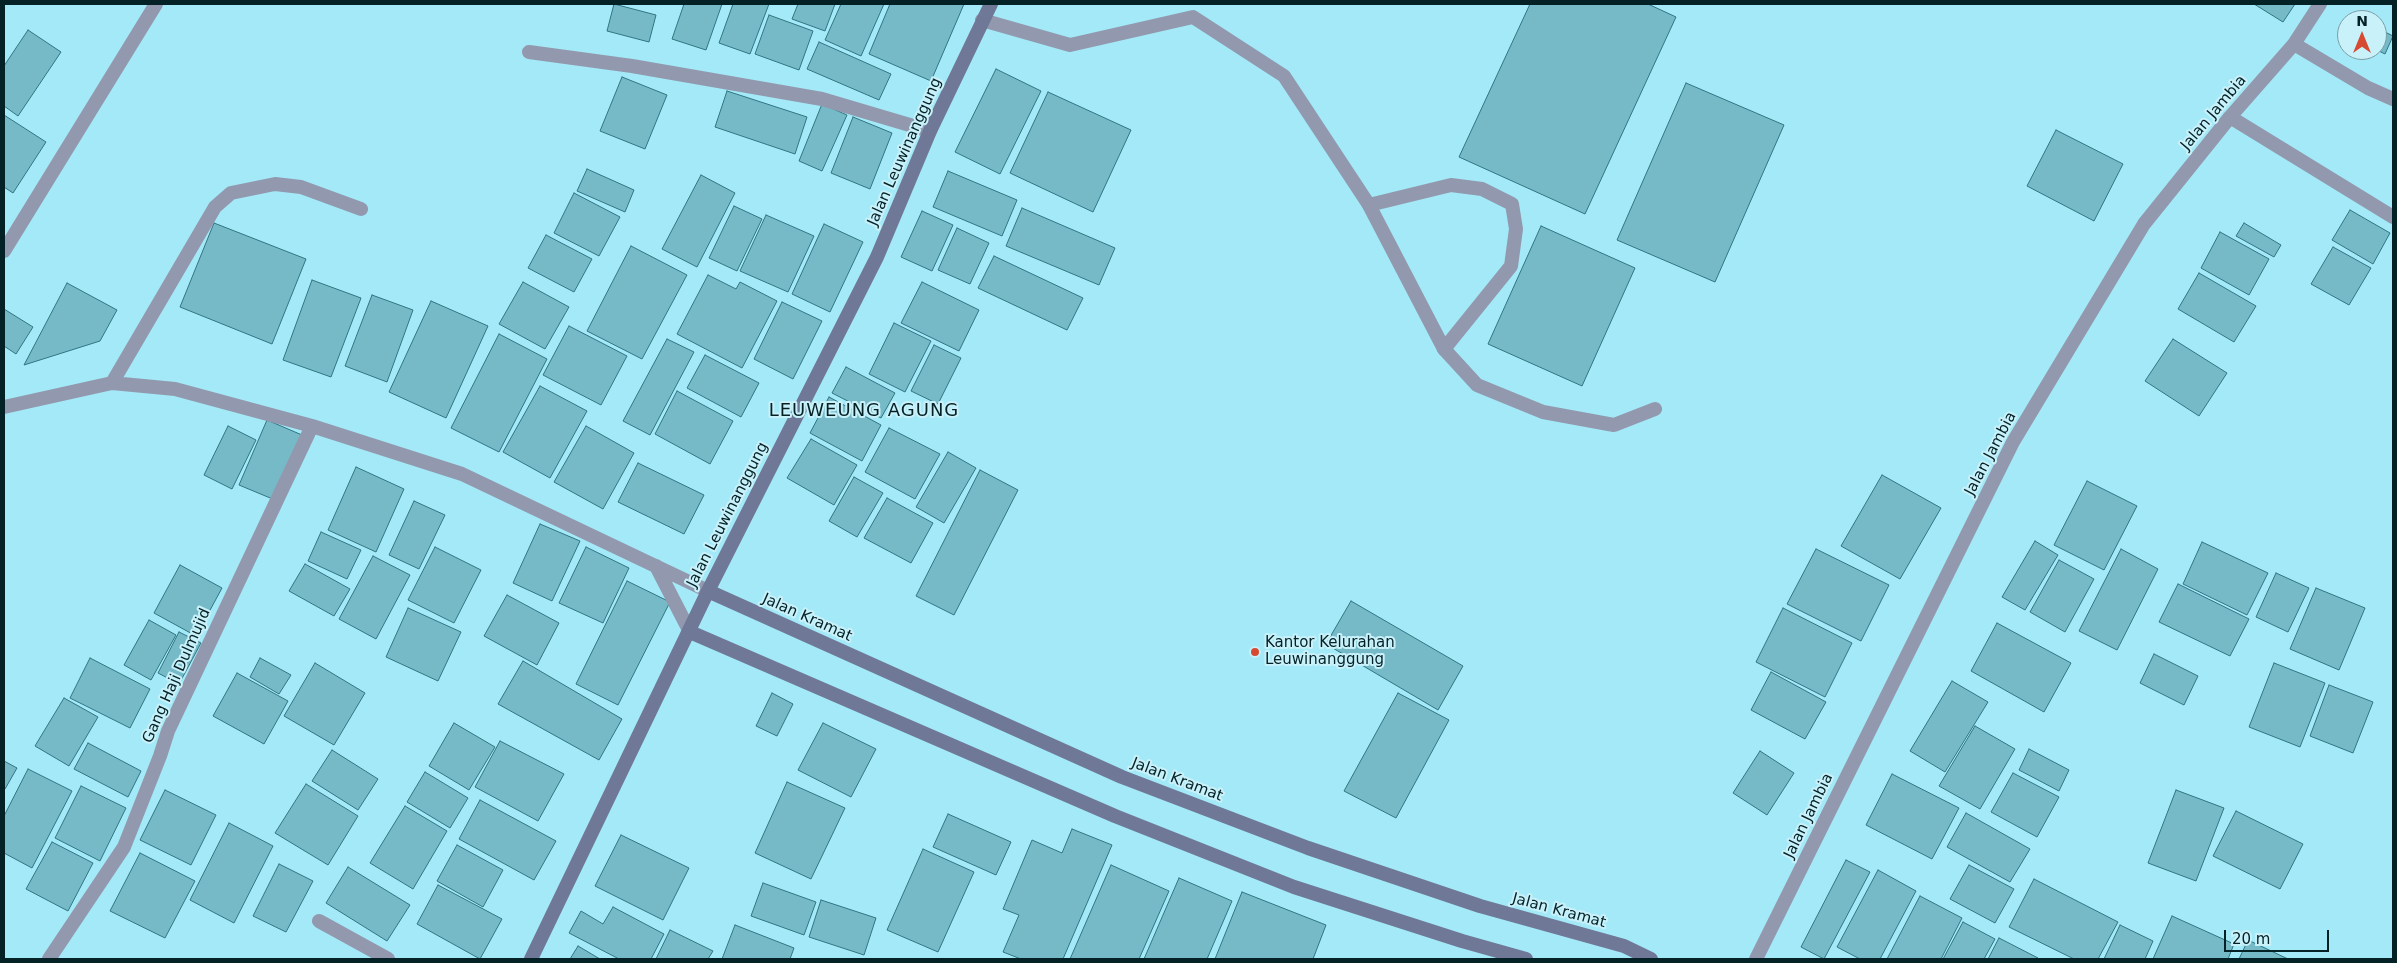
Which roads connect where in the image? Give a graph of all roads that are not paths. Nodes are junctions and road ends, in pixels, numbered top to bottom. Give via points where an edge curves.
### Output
1 (156, 4) edge
2 (991, 4) edge
3 (2320, 4) edge
4 (982, 20) junction
5 (2294, 44) junction
6 (529, 52) dead end
7 (2393, 99) edge
8 (2230, 118) junction
9 (930, 131) junction
10 (1369, 206) junction
11 (361, 209) dead end
12 (2393, 217) edge
13 (4, 251) edge
14 (1444, 349) junction
15 (112, 383) junction
16 (4, 407) edge
17 (1655, 409) dead end
18 (312, 426) junction
19 (656, 566) junction
20 (708, 591) junction
21 (690, 632) junction
22 (319, 921) dead end
23 (49, 959) edge
24 (388, 959) edge
25 (531, 959) edge
26 (1526, 959) edge
27 (1651, 959) edge
28 (1756, 959) edge

1 - 13 street
2 - 4 main road, Jalan Leuwinanggung
3 - 5 street, Jalan Jambia
4 - 9 main road, Jalan Leuwinanggung
4 - 10 street via 1070,45 1193,17 1284,76
5 - 7 street via 2368,88
5 - 8 street, Jalan Jambia
6 - 9 street via 822,99
8 - 12 street
8 - 28 street, Jalan Jambia via 2144,224 2013,442
9 - 20 main road, Jalan Leuwinanggung via 877,257
10 - 14 street
10 - 14 street via 1451,185 1482,189 1512,204 1516,229 1511,266
11 - 15 street via 301,187 275,184 231,193 215,207
14 - 17 street via 1477,385 1543,412 1614,425
15 - 16 street
15 - 18 street via 175,389
18 - 19 street via 462,474
18 - 23 street, Gang Haji Dulmujid via 168,731 124,847
19 - 20 street
19 - 21 street
20 - 21 main road, Jalan Leuwinanggung
20 - 27 main road, Jalan Kramat via 1122,777 1308,848 1480,906 1624,946
21 - 25 main road, Jalan Leuwinanggung
21 - 26 main road via 1115,816 1285,884
22 - 24 street

